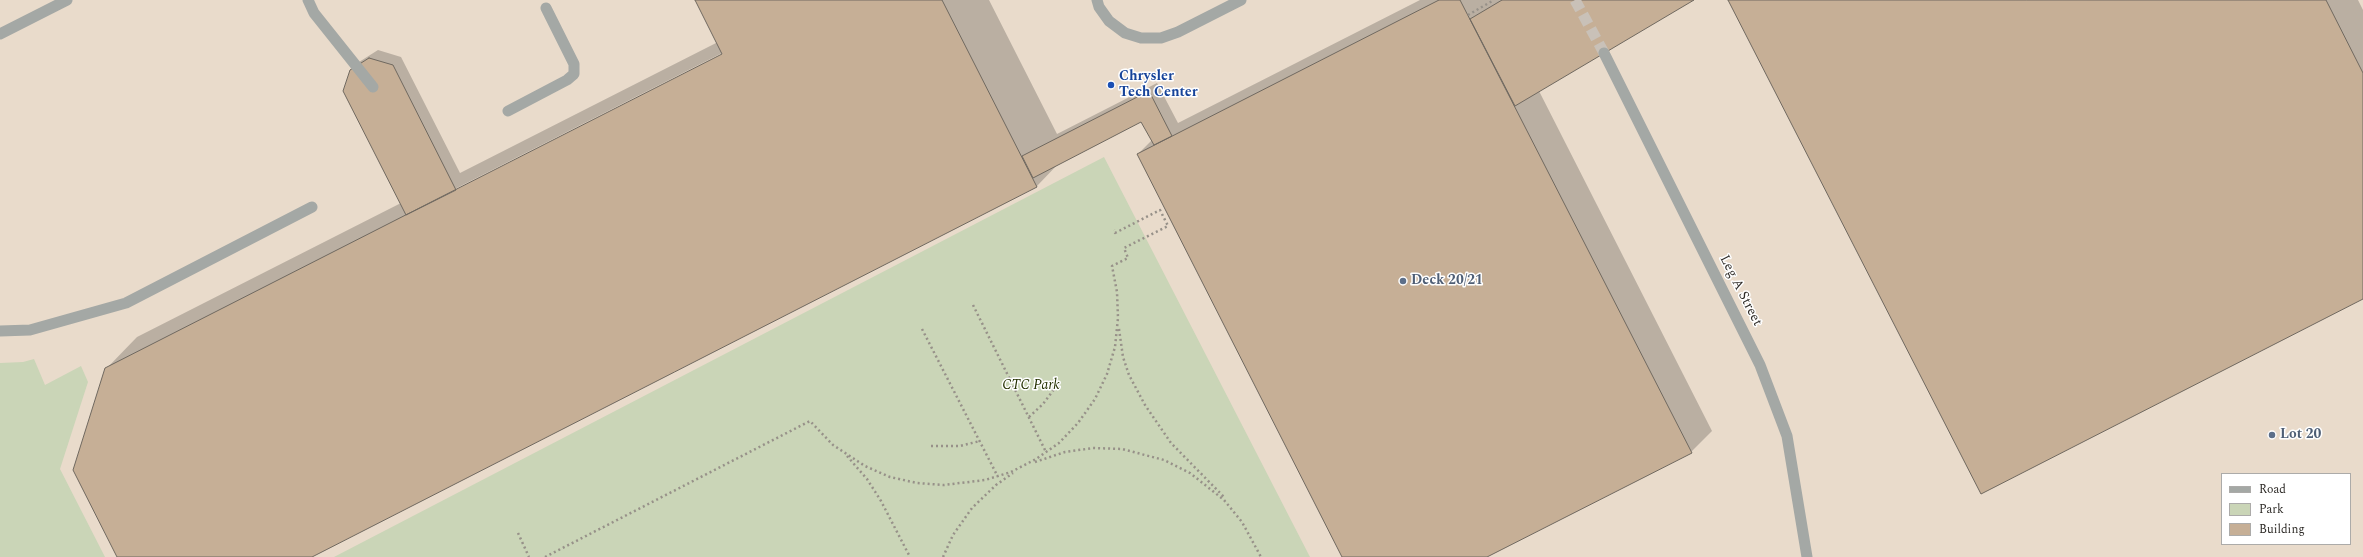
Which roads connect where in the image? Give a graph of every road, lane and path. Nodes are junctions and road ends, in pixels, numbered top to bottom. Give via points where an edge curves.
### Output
1 (67, 0) edge
2 (308, 0) edge
3 (1097, 0) edge
4 (1240, 0) edge
5 (1494, 0) edge
6 (546, 8) dead end
7 (1468, 15) dead end
8 (0, 34) edge
9 (1604, 53) tunnel mouth
10 (373, 86) dead end
11 (508, 110) dead end
12 (312, 207) dead end
13 (1114, 230) dead end
14 (973, 306) dead end
15 (1118, 318) junction
16 (922, 329) dead end
17 (0, 332) edge
18 (1061, 380) dead end
19 (1029, 416) junction
20 (980, 441) junction
21 (931, 446) dead end
22 (842, 451) junction
23 (1046, 452) junction
24 (1023, 466) junction
25 (998, 477) junction
26 (1234, 511) junction
27 (518, 533) dead end
28 (529, 557) edge
29 (545, 557) edge
30 (910, 557) edge
31 (943, 557) edge
32 (1261, 557) edge
33 (1807, 557) edge

1 - 8 street
2 - 10 street via 314,13
3 - 4 street via 1110,21 1125,32 1141,38 1161,38 1178,32
5 - 7 path
6 - 11 street via 574,64 574,74
9 - 33 street, Leg A Street via 1760,365 1787,436
12 - 17 street via 126,303 30,330
13 - 15 path via 1115,233 1160,210 1168,226 1124,248 1128,258 1112,266
14 - 19 path
15 - 23 path via 1111,360 1095,399 1069,433
15 - 26 path via 1123,357 1129,375 1145,405 1171,443
16 - 20 path
18 - 19 path via 1047,399
19 - 23 path
20 - 21 path via 960,446
20 - 25 path
22 - 25 path via 877,472 917,483 958,485
22 - 29 path via 810,421
22 - 30 path via 874,490
23 - 24 path
24 - 25 path
24 - 26 path via 1079,449 1108,448 1136,452 1164,460 1190,472 1214,490
24 - 31 path via 996,485 972,508 953,535
26 - 32 path
27 - 28 path

